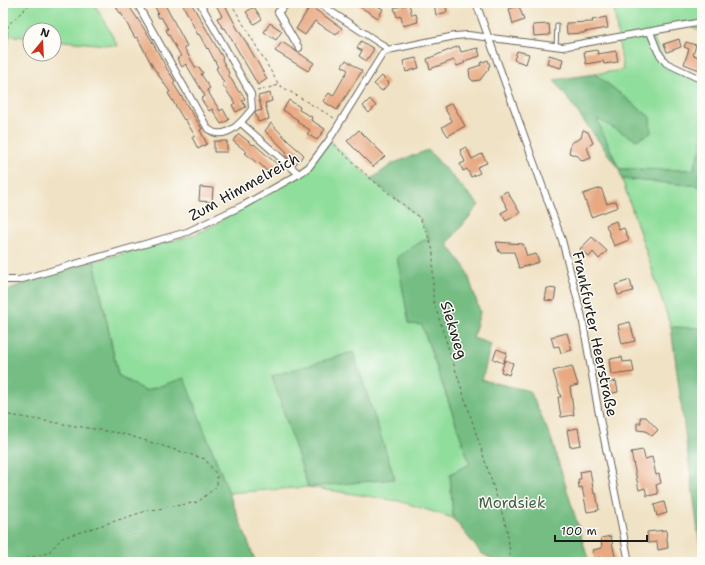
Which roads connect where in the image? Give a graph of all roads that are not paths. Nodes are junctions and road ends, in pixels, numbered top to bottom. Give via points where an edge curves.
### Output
1 (138, 3) edge
2 (200, 3) edge
3 (288, 3) edge
4 (318, 3) edge
5 (476, 3) edge
6 (702, 22) edge
7 (557, 25) dead end
8 (650, 32) junction
9 (488, 37) junction
10 (556, 47) junction
11 (299, 48) dead end
12 (388, 50) junction
13 (702, 80) edge
14 (241, 123) junction
15 (299, 174) junction
16 (3, 280) edge
17 (629, 562) edge

1 - 14 street via 208,129 224,133
2 - 14 street via 251,94 252,109
3 - 11 street via 278,12
4 - 12 street
5 - 9 street, Frankfurter Heerstraße
6 - 8 street
7 - 10 lane
8 - 10 street
8 - 13 street via 658,52 666,63
9 - 10 street
9 - 12 street via 455,36
9 - 17 street, Frankfurter Heerstraße via 562,240 582,316
12 - 15 street, Zum Himmelreich via 383,53 329,140 309,167
14 - 15 street
15 - 16 street, Zum Himmelreich via 244,205 187,232 19,280

